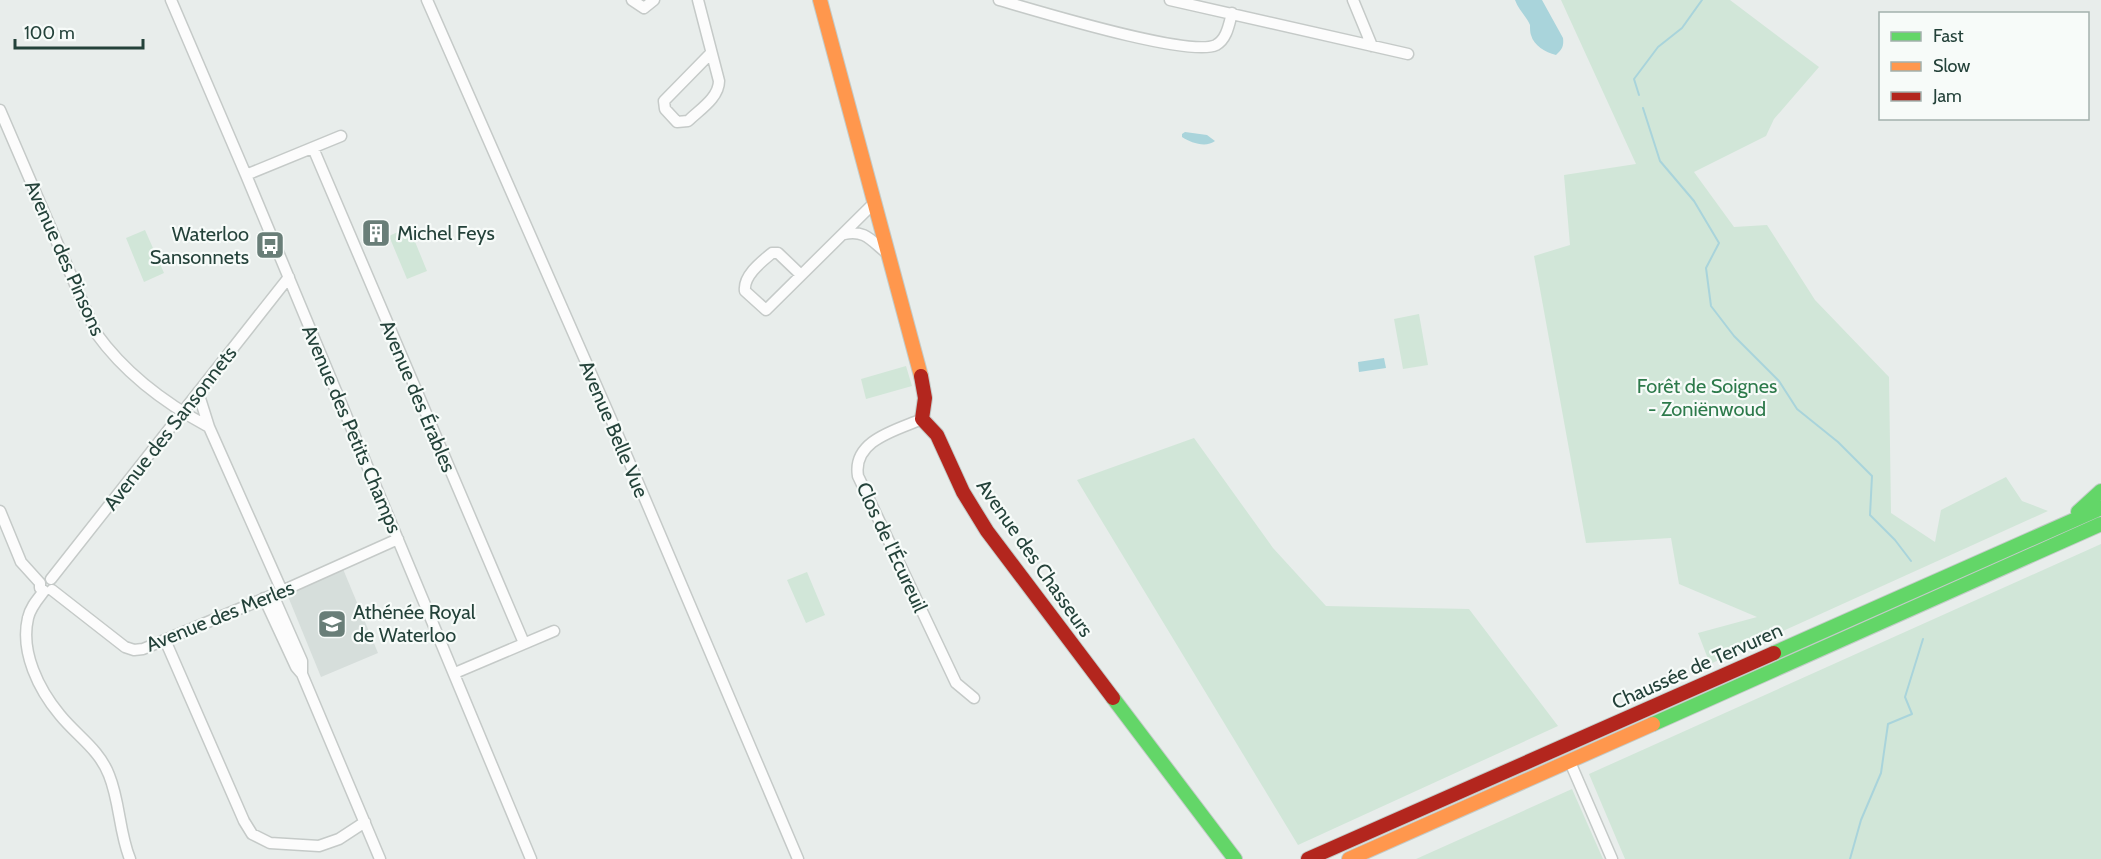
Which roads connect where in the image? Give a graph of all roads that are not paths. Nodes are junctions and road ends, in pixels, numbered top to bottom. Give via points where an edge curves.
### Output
1 (171, 0) edge
2 (427, 0) edge
3 (632, 0) edge
4 (654, 0) edge
5 (698, 0) edge
6 (820, 0) edge
7 (999, 0) edge
8 (1170, 0) edge
9 (1353, 0) edge
10 (1232, 13) junction
11 (1372, 46) junction
12 (711, 53) junction
13 (1408, 54) dead end
14 (0, 110) edge
15 (340, 136) dead end
16 (313, 148) junction
17 (246, 175) junction
18 (874, 203) junction
19 (844, 234) junction
20 (888, 254) junction
21 (801, 275) junction
22 (289, 277) junction
23 (198, 392) junction
24 (182, 413) junction
25 (922, 419) junction
26 (209, 427) junction
27 (2101, 491) edge
28 (2101, 508) edge
29 (0, 511) edge
30 (2066, 523) junction
31 (2101, 524) edge
32 (2087, 531) junction
33 (2101, 532) edge
34 (398, 539) junction
35 (47, 586) junction
36 (273, 595) junction
37 (554, 631) dead end
38 (165, 640) junction
39 (524, 643) junction
40 (455, 673) junction
41 (974, 698) dead end
42 (1570, 762) junction
43 (367, 827) junction
44 (130, 859) edge
45 (380, 859) edge
46 (531, 859) edge
47 (798, 859) edge
48 (1235, 859) edge
49 (1308, 859) edge
50 (1349, 859) edge
51 (1612, 859) edge

1 - 17 street, Avenue des Petits Champs
2 - 47 street, Avenue Belle Vue
3 - 4 street via 644,8
5 - 12 street
6 - 18 main road
7 - 10 street via 1164,44 1205,48 1224,37
8 - 10 street
9 - 11 street
10 - 11 street
11 - 13 street
12 - 12 street via 719,81 716,93 688,121 677,122 665,109 664,101
14 - 24 street, Avenue des Pinsons via 96,333 110,353
15 - 16 street
16 - 17 street
16 - 39 street, Avenue des Érables
17 - 22 street, Avenue des Petits Champs
18 - 19 street
18 - 20 main road
19 - 20 street via 864,234
19 - 21 street
20 - 25 main road via 923,385
21 - 21 street via 766,310 744,287 772,253 778,253
22 - 23 street, Avenue des Sansonnets
22 - 34 street, Avenue des Petits Champs
23 - 24 street, Avenue des Sansonnets
23 - 26 street
24 - 26 street, Avenue des Pinsons
24 - 35 street, Avenue des Sansonnets
25 - 41 street, Clos de l'Écureuil via 865,448 857,467 858,476 956,683
25 - 48 main road, Avenue des Chasseurs via 937,435 963,492 987,531
26 - 36 street
27 - 30 main road
28 - 30 main road, Chaussée de Tervuren
29 - 35 street, Avenue des Merles via 21,562
30 - 49 main road, Chaussée de Tervuren
31 - 32 main road, Chaussée de Tervuren
32 - 33 main road
32 - 42 main road, Chaussée de Tervuren
34 - 36 street, Avenue des Merles
34 - 40 street, Avenue des Petits Champs
35 - 38 street, Avenue des Merles via 125,647 143,649
35 - 44 street, Avenue des Sansonnets via 28,617 28,653 47,697 97,752 109,774
36 - 38 street, Avenue des Merles
36 - 43 street
37 - 39 street
38 - 43 street via 252,834 270,843 319,846
39 - 40 street
40 - 46 street, Avenue des Petits Champs
42 - 50 main road, Chaussée de Tervuren
42 - 51 street
43 - 45 street

